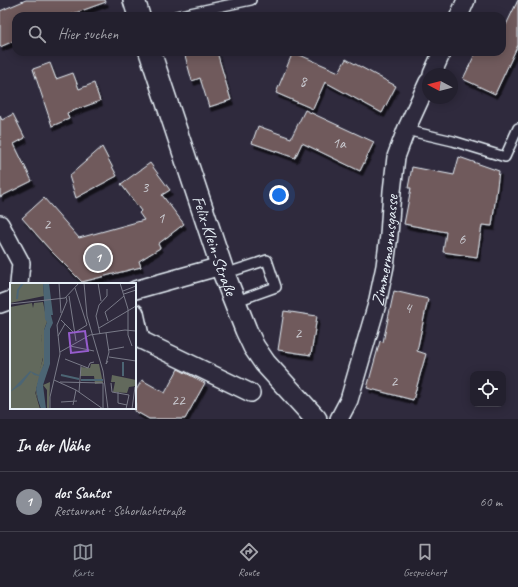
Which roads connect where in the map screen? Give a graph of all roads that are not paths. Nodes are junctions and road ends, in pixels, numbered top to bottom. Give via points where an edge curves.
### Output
1 (134, 0) edge
2 (251, 0) edge
3 (466, 0) edge
4 (138, 12) edge
5 (195, 12) edge
6 (461, 12) edge
7 (151, 56) edge
8 (440, 56) edge
9 (435, 68) edge
10 (422, 95) edge
11 (518, 128) edge
12 (406, 130) junction
13 (0, 224) edge
14 (222, 270) junction
15 (19, 283) edge
16 (136, 290) edge
17 (0, 294) edge
18 (10, 296) edge
19 (10, 300) edge
20 (234, 302) junction
21 (0, 304) edge
22 (136, 318) edge
23 (251, 392) dead end
24 (316, 419) edge
25 (339, 419) edge

1 - 4 street
2 - 5 lane
3 - 6 street
7 - 14 street, Felix-Klein-Straße
8 - 9 street
10 - 12 street, Zimmermannsgasse
11 - 12 lane via 504,157 454,141
12 - 25 street, Zimmermannsgasse via 396,158 385,266 377,304 349,400
13 - 15 street via 21,263
14 - 16 street
14 - 20 street, Felix-Klein-Straße
14 - 20 lane via 267,260 276,287
17 - 18 street
19 - 21 street
20 - 24 street, Felix-Klein-Straße via 258,352 281,382
22 - 23 street via 141,340

